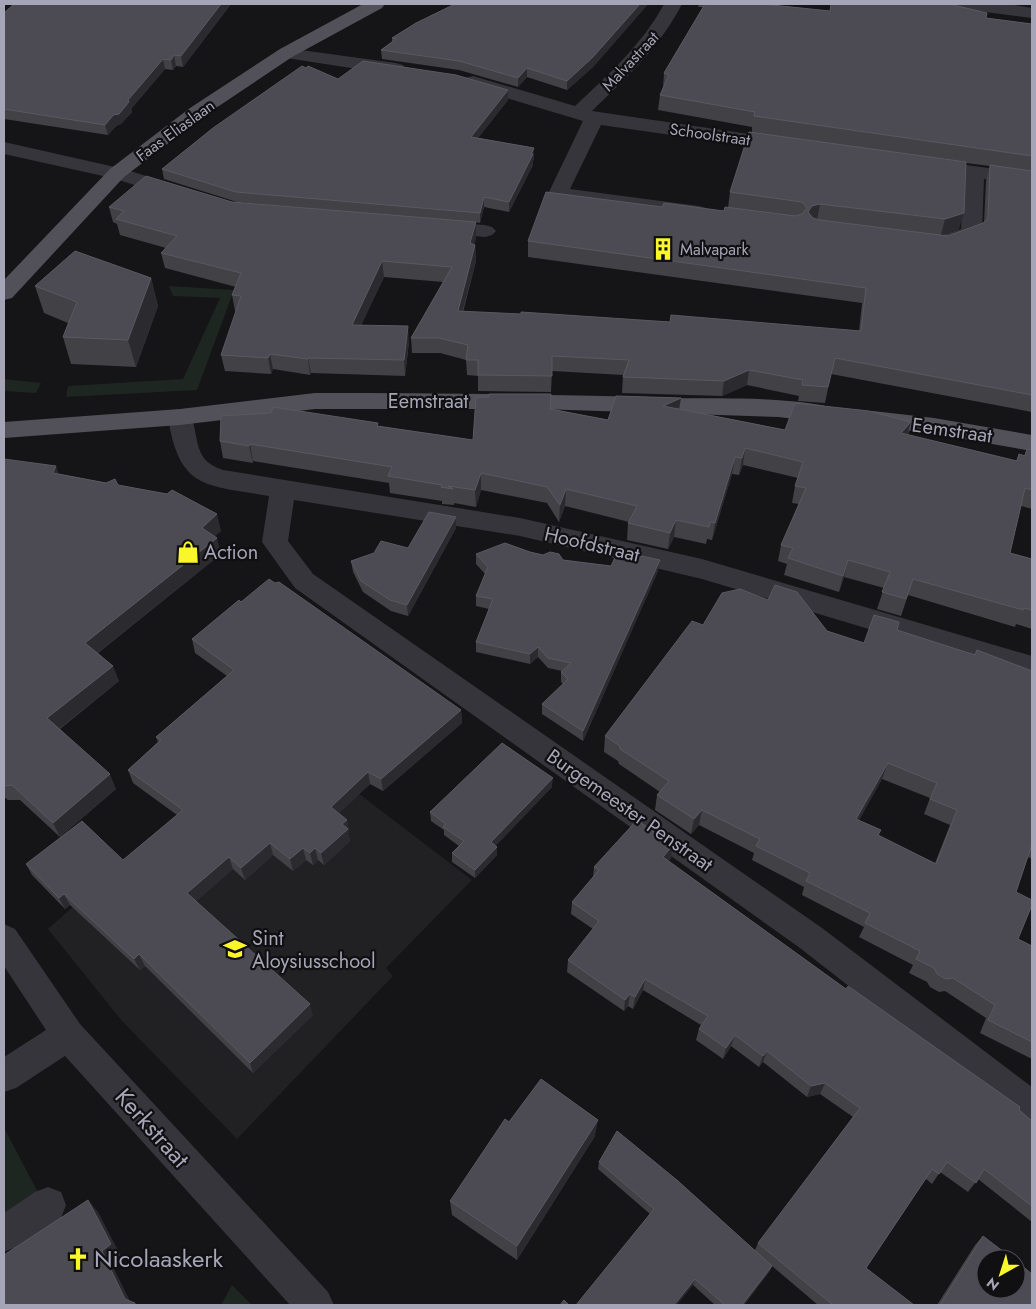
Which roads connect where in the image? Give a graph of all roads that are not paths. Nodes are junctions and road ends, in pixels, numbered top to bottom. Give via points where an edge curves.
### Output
1 (376, 4) edge
2 (673, 4) edge
3 (962, 4) edge
4 (1023, 9) edge
5 (286, 53) junction
6 (411, 71) edge
7 (459, 78) edge
8 (586, 116) junction
9 (4, 148) edge
10 (806, 148) edge
11 (915, 164) edge
12 (974, 172) junction
13 (117, 173) junction
14 (1032, 180) edge
15 (199, 199) edge
16 (717, 214) edge
17 (418, 226) edge
18 (486, 232) dead end
19 (923, 241) edge
20 (4, 293) edge
21 (180, 417) junction
22 (4, 430) edge
23 (1032, 443) edge
24 (283, 489) junction
25 (1032, 667) edge
26 (4, 939) edge
27 (68, 1035) junction
28 (4, 1076) edge
29 (1032, 1108) edge
30 (48, 1205) dead end
31 (4, 1234) edge
32 (315, 1305) edge

1 - 5 main road, Faas Eliaslaan
2 - 8 street, Malvastraat via 664,24
3 - 4 street
5 - 6 street
5 - 13 main road, Faas Eliaslaan via 197,112
7 - 8 street, Schoolstraat
8 - 10 street, Schoolstraat
8 - 16 street via 558,194
9 - 13 street
11 - 12 street
12 - 14 street
12 - 19 street via 971,233 943,244
13 - 15 street
13 - 20 main road, Faas Eliaslaan
17 - 18 street
21 - 22 main road, Eemstraat
21 - 23 main road, Eemstraat via 315,401 550,401 778,409 934,426
21 - 24 street, Hoofdstraat via 191,461 203,472 222,479
24 - 25 street, Hoofdstraat via 520,527 702,569
24 - 29 street, Burgemeester Penstraat via 275,542 304,582 811,938
26 - 27 street, Kerkstraat
27 - 28 street
27 - 32 street, Kerkstraat
30 - 31 street

